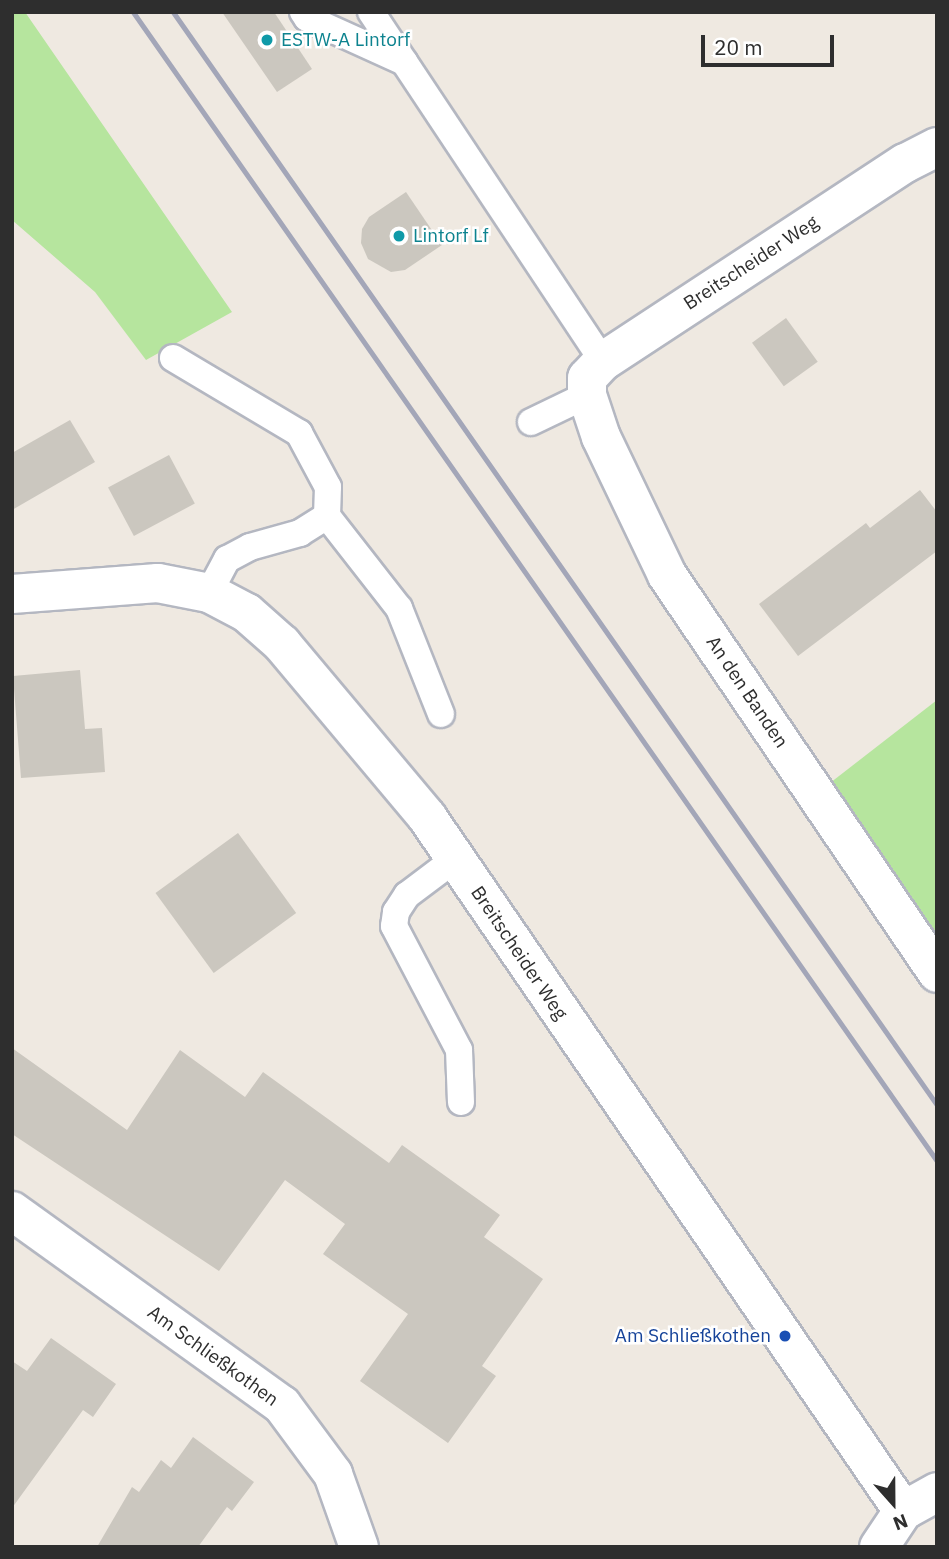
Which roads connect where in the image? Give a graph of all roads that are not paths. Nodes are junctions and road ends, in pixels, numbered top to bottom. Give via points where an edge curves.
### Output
1 (303, 12) edge
2 (371, 12) edge
3 (405, 63) junction
4 (937, 148) edge
5 (173, 358) dead end
6 (603, 361) junction
7 (587, 395) junction
8 (531, 422) dead end
9 (327, 516) junction
10 (209, 593) junction
11 (12, 594) edge
12 (441, 714) dead end
13 (455, 859) junction
14 (937, 973) edge
15 (461, 1102) dead end
16 (12, 1211) edge
17 (937, 1492) edge
18 (902, 1511) junction
19 (359, 1547) edge
20 (879, 1547) edge

1 - 3 lane via 307,18
2 - 3 lane
3 - 6 lane
4 - 6 street, Breitscheider Weg via 905,163
5 - 9 lane via 299,433 328,487
6 - 7 street, Breitscheider Weg via 587,378
7 - 8 lane
7 - 14 street, An den Banden via 601,436 667,575
9 - 10 lane via 300,533 250,547 227,559
9 - 12 lane via 399,608
10 - 11 street, Breitscheider Weg via 158,583
10 - 13 street, Breitscheider Weg via 247,613 282,644 427,817
13 - 15 lane via 407,895 396,912 394,926 459,1050
13 - 18 street, Breitscheider Weg
16 - 19 street, Am Schließkothen via 282,1405 333,1474
17 - 18 street
18 - 20 street

